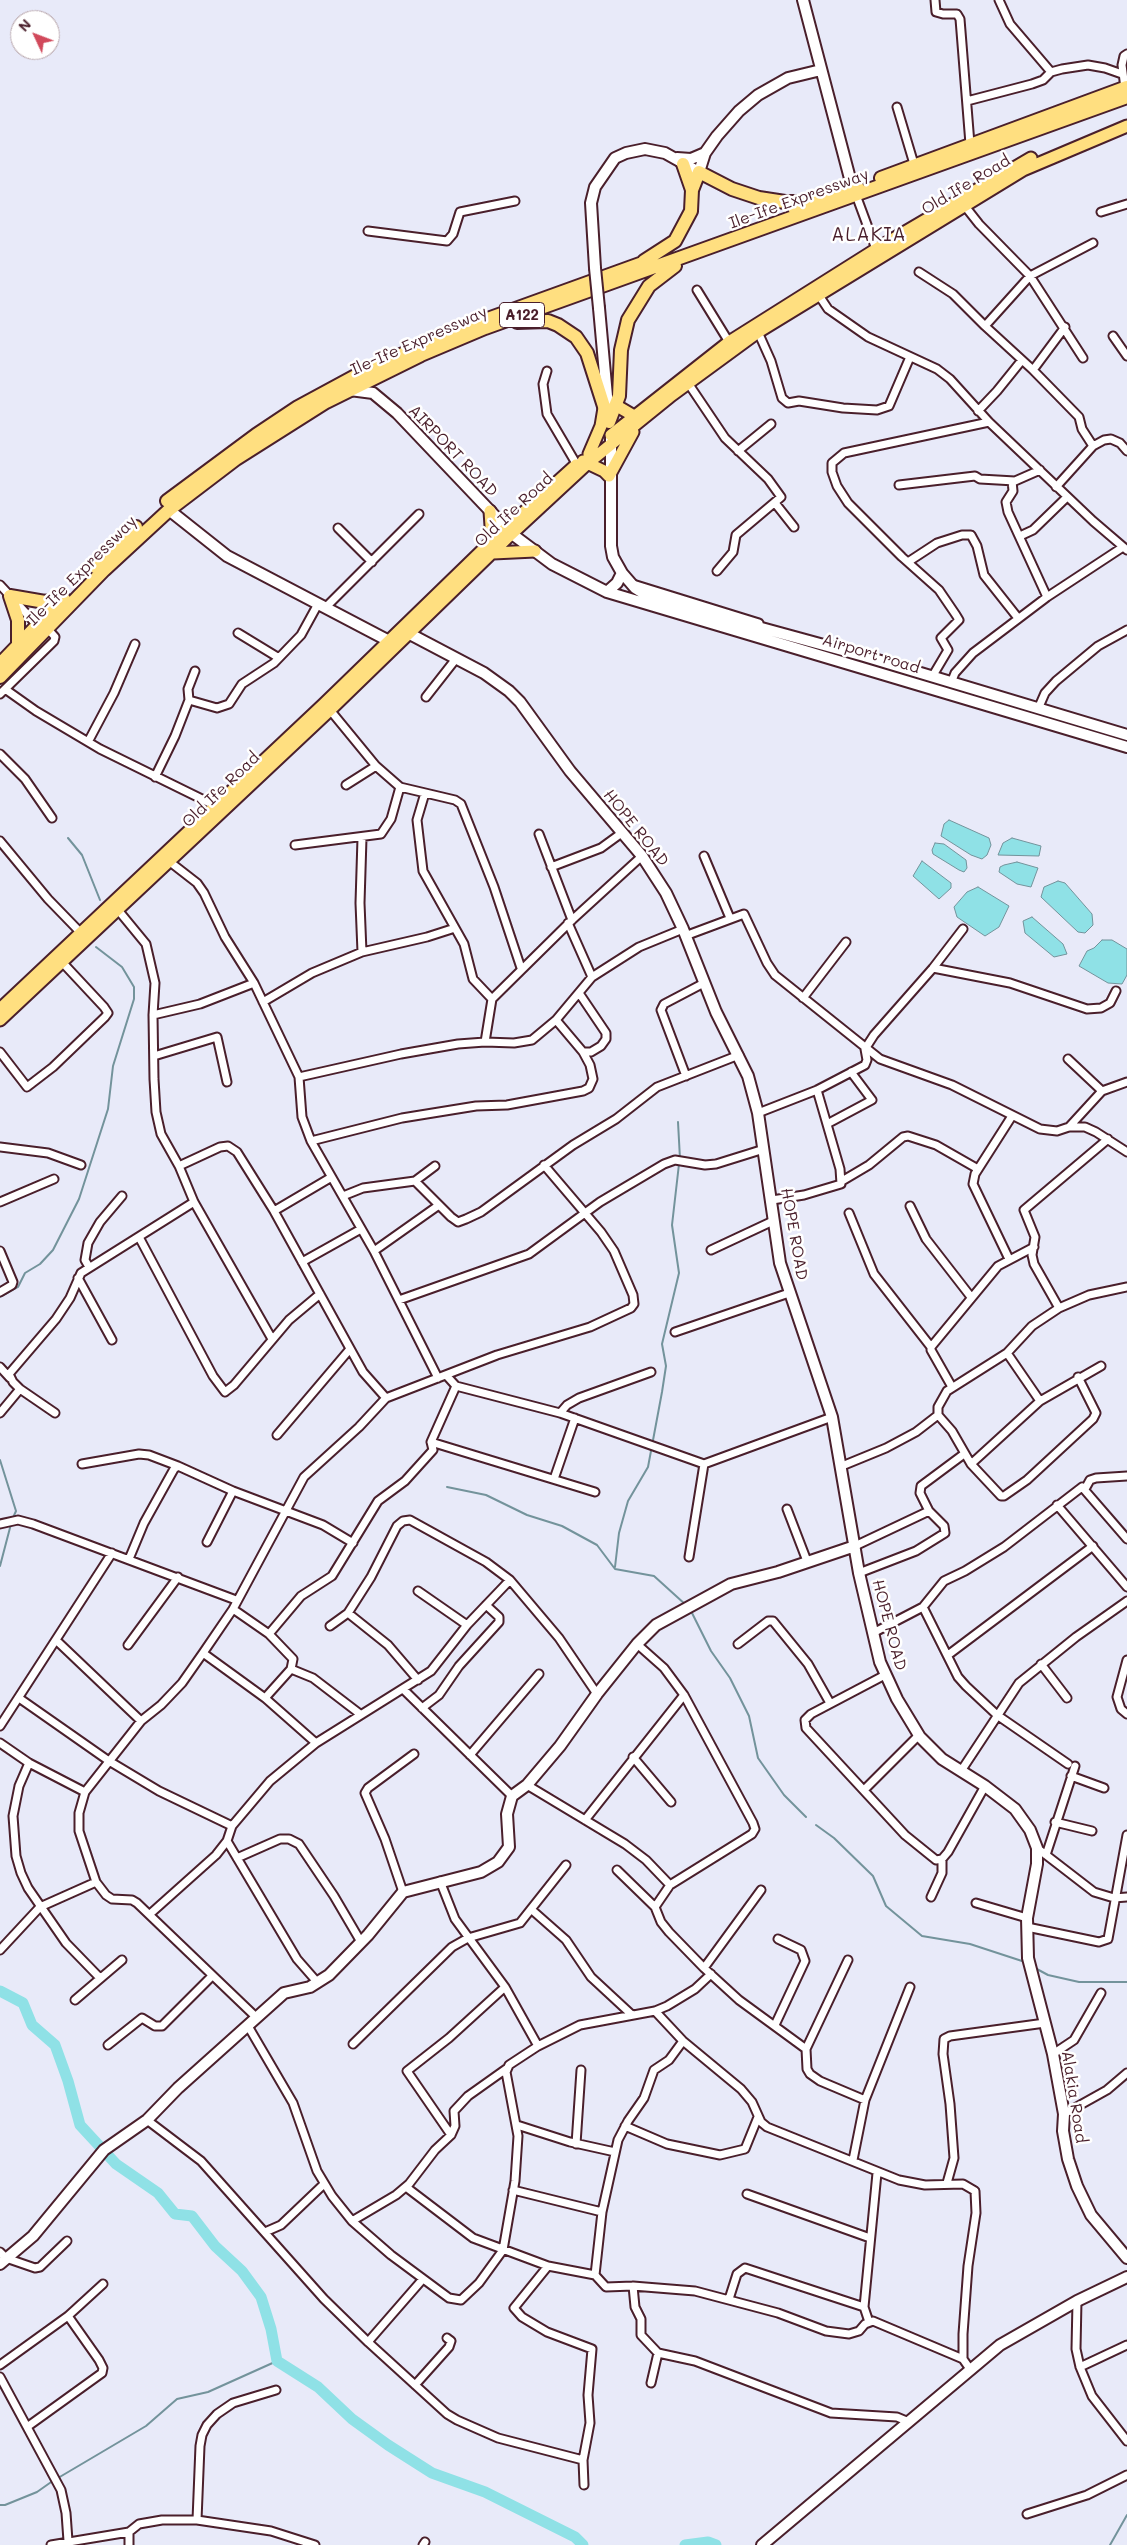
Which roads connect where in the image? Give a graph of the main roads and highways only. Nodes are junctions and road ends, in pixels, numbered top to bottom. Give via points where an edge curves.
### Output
1 (1126, 91) edge
2 (1127, 118) edge
3 (1127, 126) edge
4 (678, 161) road end
5 (692, 190) junction
6 (854, 193) junction
7 (811, 201) junction
8 (896, 242) junction
9 (714, 247) junction
10 (631, 267) junction
11 (485, 328) junction
12 (617, 406) junction
13 (604, 408) junction
14 (637, 419) junction
15 (584, 460) junction
16 (490, 511) road end
17 (492, 547) junction
18 (535, 551) road end
19 (64, 599) junction
20 (42, 626) junction
21 (18, 646) junction
22 (0, 664) edge
23 (2, 687) edge
24 (150, 875) junction
25 (0, 1009) edge
26 (0, 1020) edge

1 - 6 highway, Ile-Ife Expressway / A122
1 - 6 highway, Ile-Ife Expressway / A122 via 914,164
2 - 8 main road, Old Ife Road via 1018,163
3 - 8 main road, Old Ife Road via 1023,170
4 - 5 highway
5 - 7 highway via 699,172 759,198
5 - 10 highway via 691,211 675,241
6 - 7 highway, Ile-Ife Expressway / A122 via 839,191
6 - 9 highway, Ile-Ife Expressway / A122
7 - 10 highway, Ile-Ife Expressway / A122 via 806,206
8 - 14 main road, Old Ife Road via 758,332
8 - 14 main road, Old Ife Road via 876,249 729,342
9 - 11 highway, Ile-Ife Expressway / A122
9 - 12 highway via 667,270 649,286 633,309 622,341
10 - 19 highway, Ile-Ife Expressway / A122 via 449,333 298,407 222,458 166,501
11 - 13 highway via 537,320 548,321 567,330 587,353
11 - 20 highway, Ile-Ife Expressway / A122 via 349,390 283,427 169,510
12 - 13 highway via 609,422
12 - 14 main road
13 - 15 main road via 600,428
14 - 15 main road, Old Ife Road
14 - 15 main road via 609,476
15 - 17 main road, Old Ife Road
16 - 17 main road
17 - 18 main road
17 - 24 main road, Old Ife Road via 216,806
17 - 24 main road, Old Ife Road via 330,710 170,862
19 - 20 highway, Ile-Ife Expressway / A122
19 - 21 highway via 45,602 10,596 18,620
20 - 21 highway, Ile-Ife Expressway / A122
20 - 23 highway, Ile-Ife Expressway / A122
21 - 22 highway, Ile-Ife Expressway / A122
24 - 25 main road, Old Ife Road via 81,933
24 - 26 main road, Old Ife Road via 118,910

